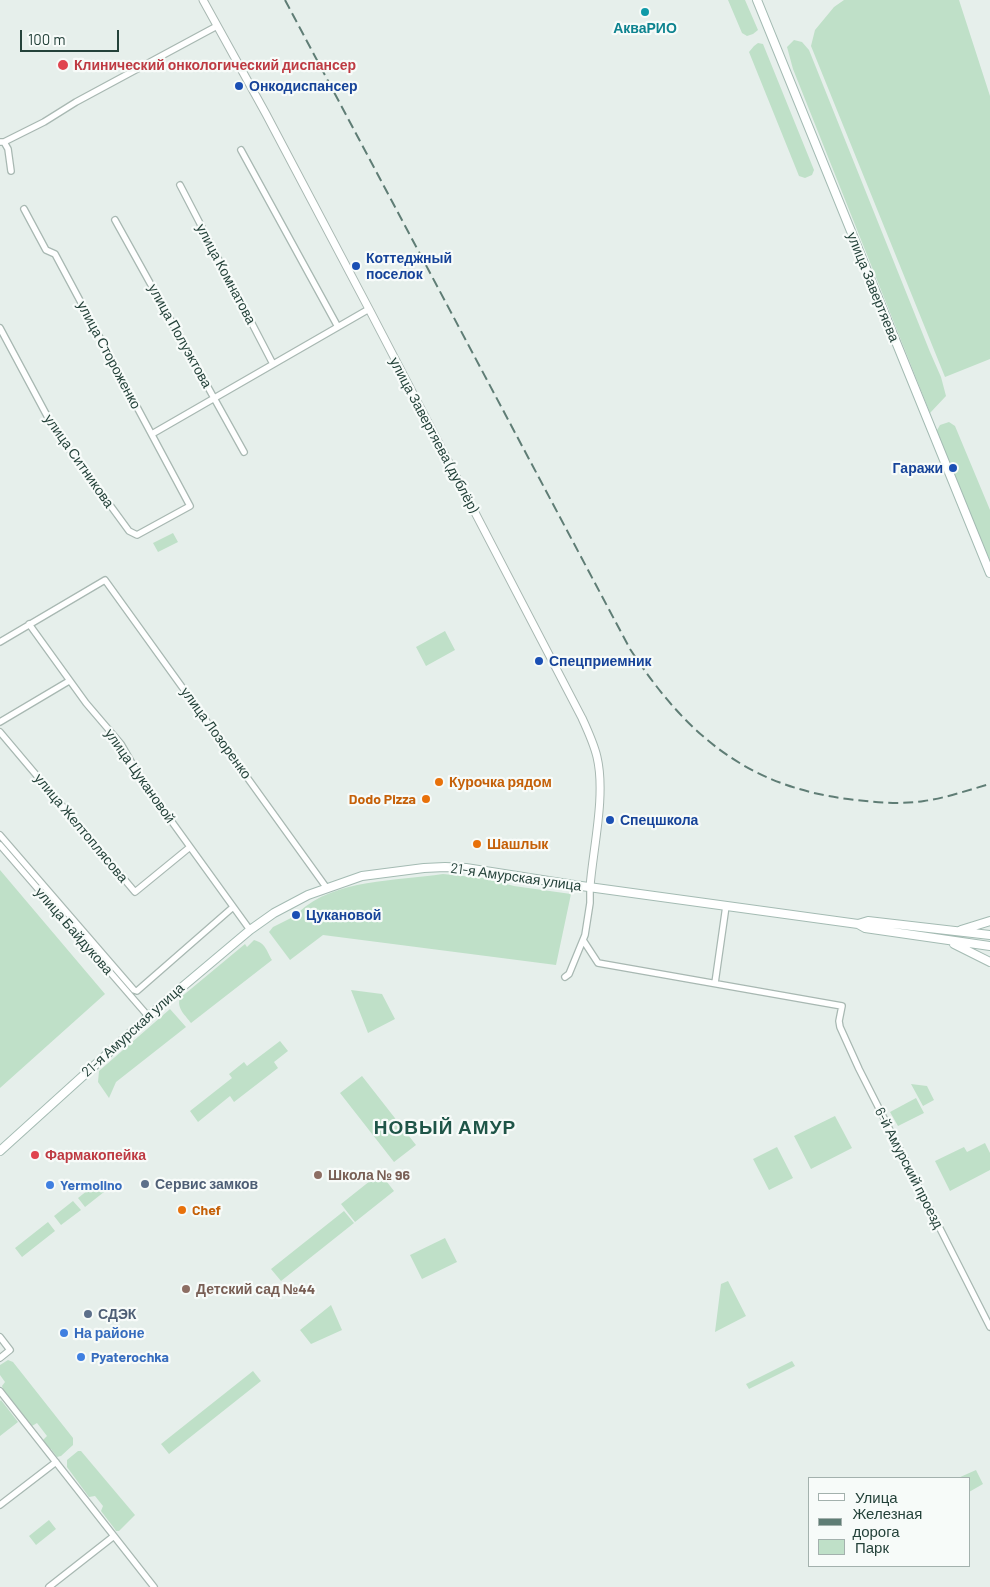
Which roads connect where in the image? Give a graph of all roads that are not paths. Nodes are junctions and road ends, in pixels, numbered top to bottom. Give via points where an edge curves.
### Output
1 (203, 0) edge
2 (757, 0) edge
3 (217, 26) junction
4 (2, 142) edge
5 (241, 150) dead end
6 (11, 171) dead end
7 (180, 185) dead end
8 (24, 209) dead end
9 (115, 220) dead end
10 (369, 309) junction
11 (338, 327) junction
12 (0, 328) edge
13 (273, 364) junction
14 (214, 398) junction
15 (152, 434) junction
16 (244, 452) dead end
17 (190, 506) joint
18 (990, 573) edge
19 (29, 624) junction
20 (0, 642) edge
21 (70, 681) junction
22 (0, 722) edge
23 (0, 732) edge
24 (0, 835) edge
25 (0, 845) edge
26 (190, 847) junction
27 (326, 887) junction
28 (590, 887) junction
29 (726, 906) junction
30 (232, 908) junction
31 (990, 921) edge
32 (858, 924) junction
33 (250, 930) junction
34 (956, 932) junction
35 (990, 936) edge
36 (584, 940) junction
37 (952, 941) junction
38 (990, 946) edge
39 (990, 962) edge
40 (565, 977) dead end
41 (716, 983) junction
42 (148, 1016) junction
43 (0, 1151) edge
44 (990, 1327) edge
45 (0, 1337) edge
46 (0, 1358) edge
47 (0, 1391) edge
48 (56, 1462) junction
49 (0, 1505) edge
50 (114, 1536) junction
51 (48, 1587) edge
52 (154, 1587) edge

1 - 3 street, улица Завертяева (дублёр)
2 - 18 main road, улица Завертяева
3 - 4 street
3 - 10 street, улица Завертяева (дублёр)
4 - 6 street via 8,149
5 - 11 street
7 - 13 street, улица Комнатова
8 - 15 street, улица Стороженко via 46,250 55,254
9 - 14 street, улица Полуэктова
10 - 11 street
10 - 28 street, улица Завертяева (дублёр) via 591,739 597,757 600,793
11 - 13 street
12 - 17 street, улица Ситникова via 53,427 129,531 137,535
13 - 14 street
14 - 15 street
14 - 16 street, улица Полуэктова
15 - 17 street, улица Стороженко
19 - 20 street
19 - 21 street, улица Цукановой
19 - 27 street, улица Лозоренко via 105,580
21 - 22 street
21 - 26 street, улица Цукановой via 121,744 141,779
23 - 26 street, улица Желтоплясова via 135,892
24 - 30 street, улица Байдукова via 137,991
25 - 42 street, улица Байдукова
26 - 30 street, улица Цукановой
27 - 28 main road, 21-я Амурская улица via 362,876 445,867
27 - 33 main road, 21-я Амурская улица via 292,902
28 - 29 main road, 21-я Амурская улица
28 - 36 street
29 - 32 main road, 21-я Амурская улица
29 - 41 street
30 - 33 street, улица Цукановой
31 - 34 main road
32 - 34 main road, 21-я Амурская улица via 868,921
32 - 37 main road, 21-я Амурская улица via 865,928
33 - 42 main road, 21-я Амурская улица
34 - 35 main road, 21-я Амурская улица
36 - 40 street
36 - 41 street via 598,963
37 - 38 main road, 21-я Амурская улица
37 - 39 main road
41 - 44 street, 6-й Амурский проезд via 842,1006 840,1027 857,1064
42 - 43 main road, 21-я Амурская улица
45 - 46 street via 10,1350
47 - 48 street
48 - 49 street
48 - 50 street
50 - 51 street
50 - 52 street

